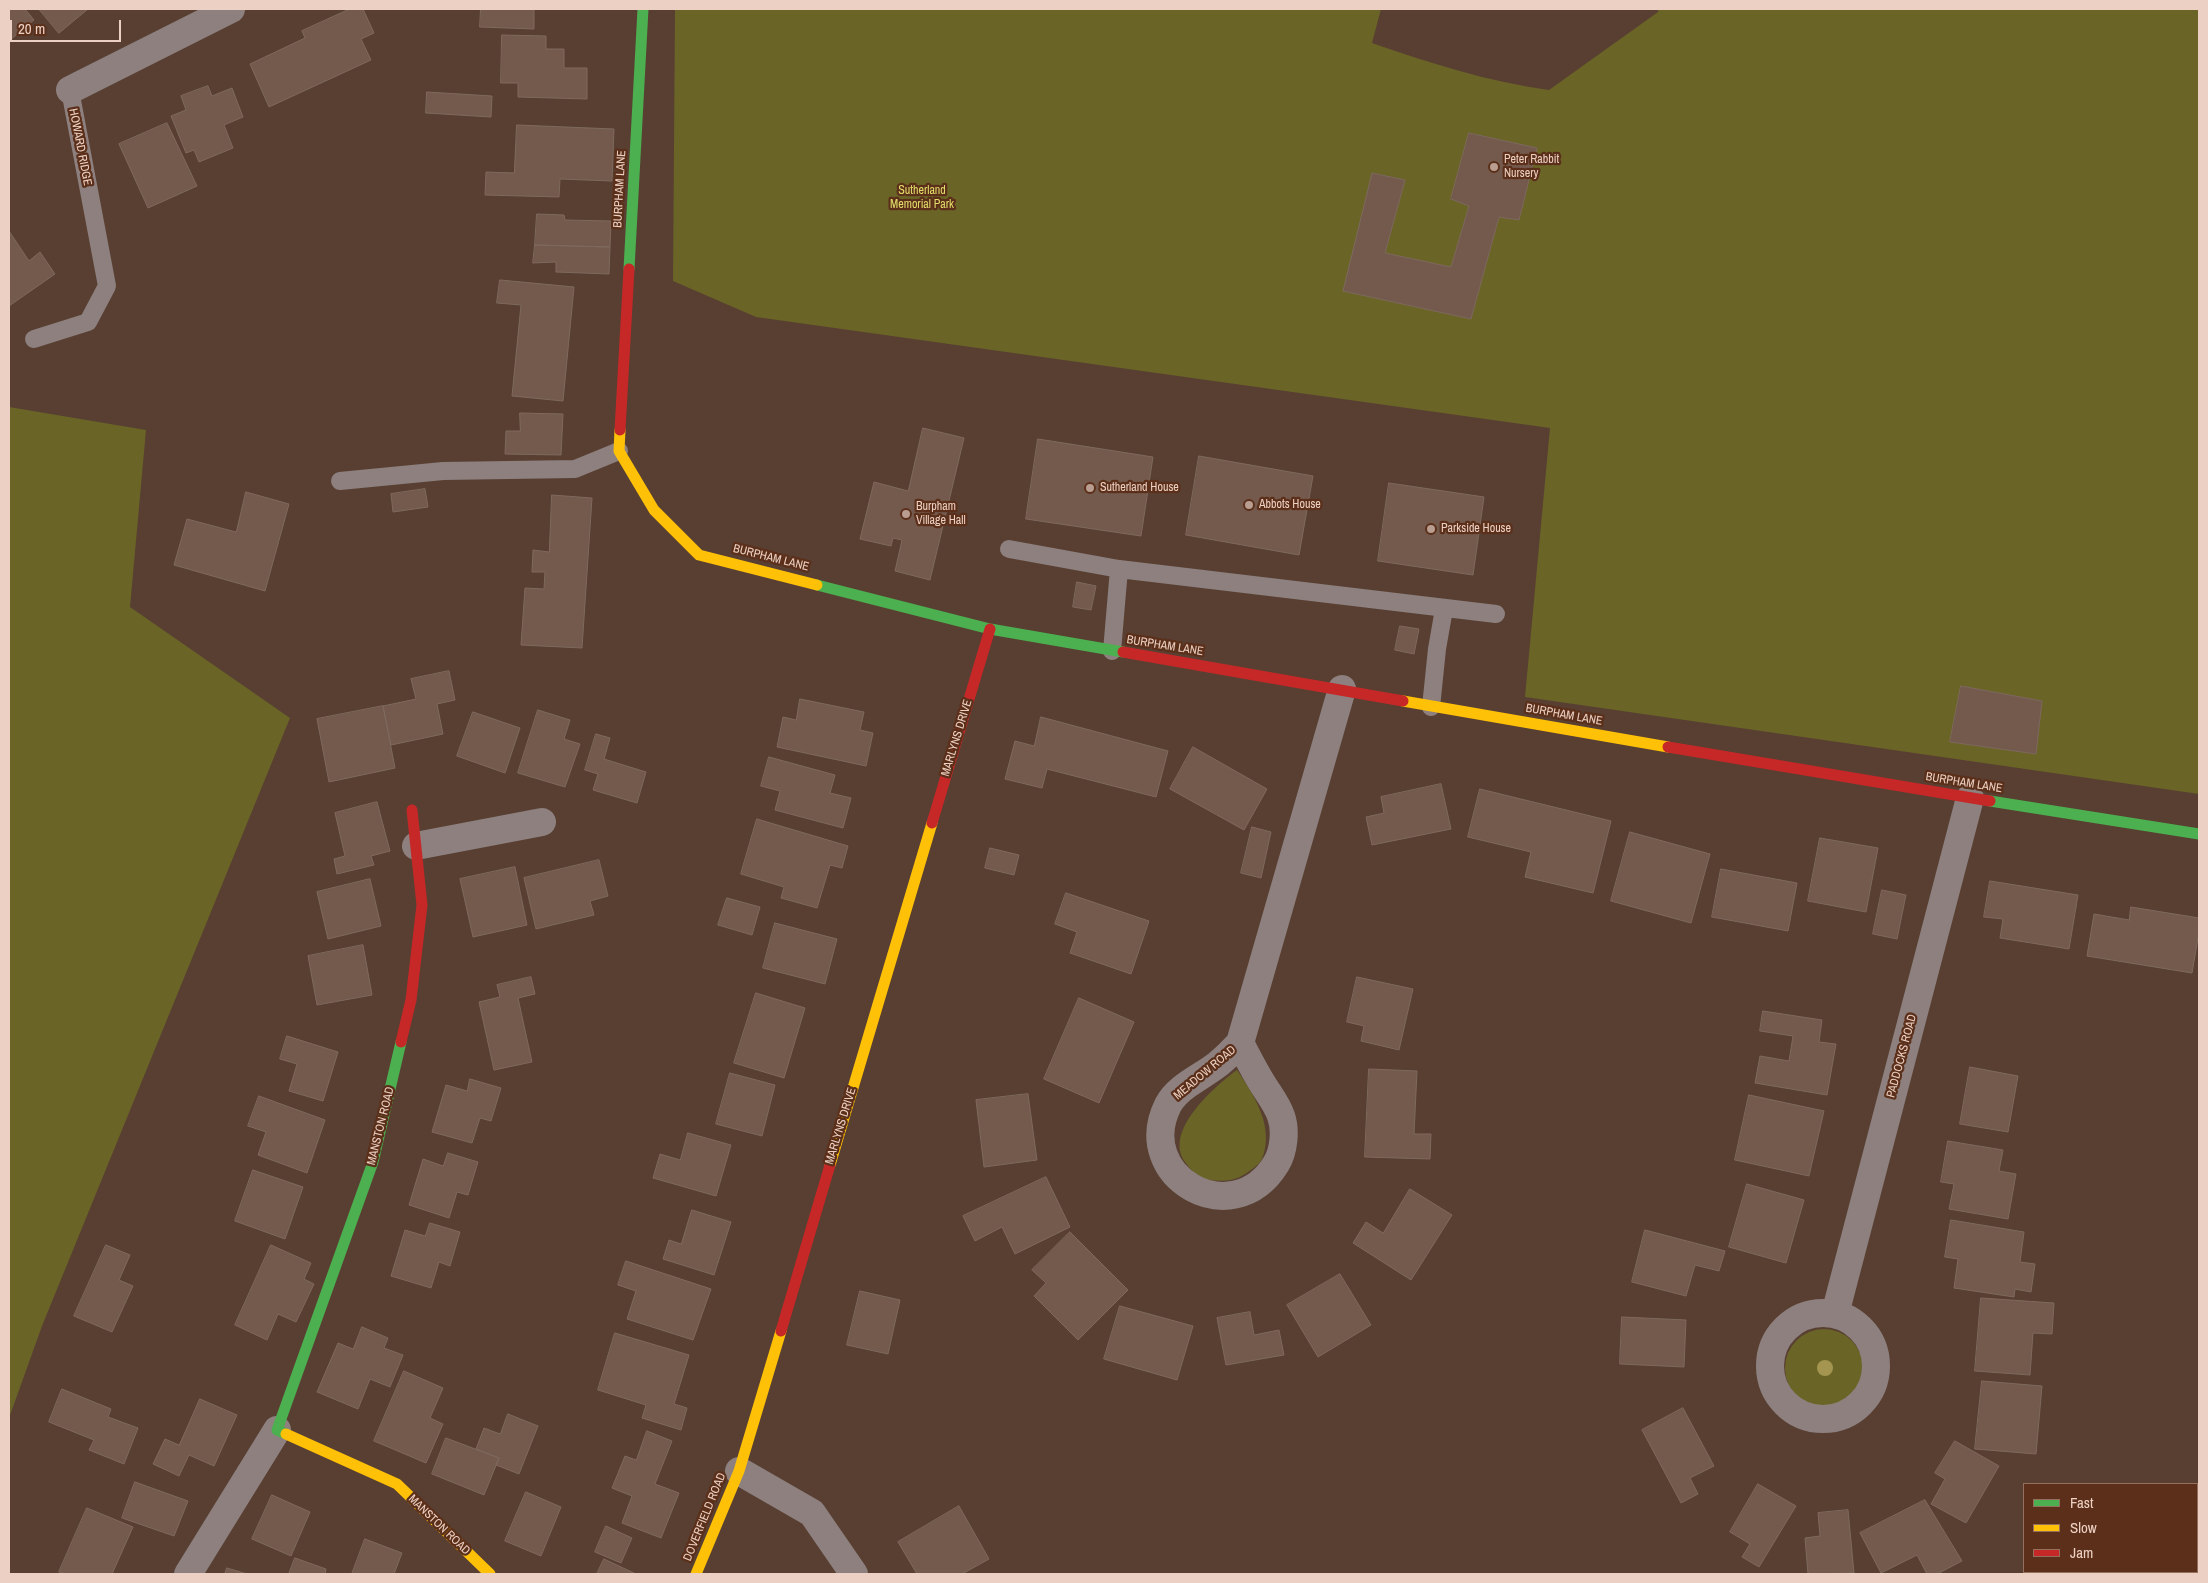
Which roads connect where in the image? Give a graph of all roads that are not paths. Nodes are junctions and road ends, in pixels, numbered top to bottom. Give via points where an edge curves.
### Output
1 (231, 9) edge
2 (643, 9) edge
3 (70, 90) joint
4 (34, 339) dead end
5 (619, 451) junction
6 (340, 481) dead end
7 (1009, 549) dead end
8 (1119, 569) junction
9 (1444, 609) junction
10 (1496, 614) dead end
11 (990, 629) junction
12 (1112, 651) junction
13 (1342, 689) junction
14 (1431, 707) junction
15 (1970, 798) junction
16 (412, 810) dead end
17 (542, 822) dead end
18 (2199, 834) edge
19 (416, 846) junction
20 (1240, 1043) junction
21 (1835, 1314) dead end
22 (277, 1430) junction
23 (739, 1471) junction
24 (188, 1574) edge
25 (490, 1574) edge
26 (696, 1574) edge
27 (854, 1574) edge

1 - 3 street, HOWARD RIDGE
2 - 5 street, BURPHAM LANE
3 - 4 lane, HOWARD RIDGE via 106,286 88,322
5 - 6 lane via 575,469 443,471
5 - 11 street, BURPHAM LANE via 654,510 700,554
7 - 8 lane
8 - 9 lane
8 - 12 lane
9 - 10 lane
9 - 14 lane
11 - 12 street, BURPHAM LANE
11 - 23 street, MARLYNS DRIVE
12 - 13 street, BURPHAM LANE
13 - 14 street, BURPHAM LANE
13 - 20 street, MEADOW ROAD
14 - 15 street, BURPHAM LANE
15 - 18 street, BURPHAM LANE
15 - 21 street, PADDOCKS ROAD
16 - 19 street, MANSTON ROAD
17 - 19 street
19 - 22 street, MANSTON ROAD via 422,905 411,1000 376,1152
20 - 20 street, MEADOW ROAD via 1281,1116 1284,1137 1280,1157 1269,1175 1253,1189 1233,1195 1212,1196 1194,1190 1178,1178 1167,1162 1161,1142 1162,1123 1168,1104 1181,1089 1218,1064
22 - 24 street, MANSTON ROAD
22 - 25 street, MANSTON ROAD via 397,1484
23 - 26 street, DOVERFIELD ROAD
23 - 27 street via 812,1513

